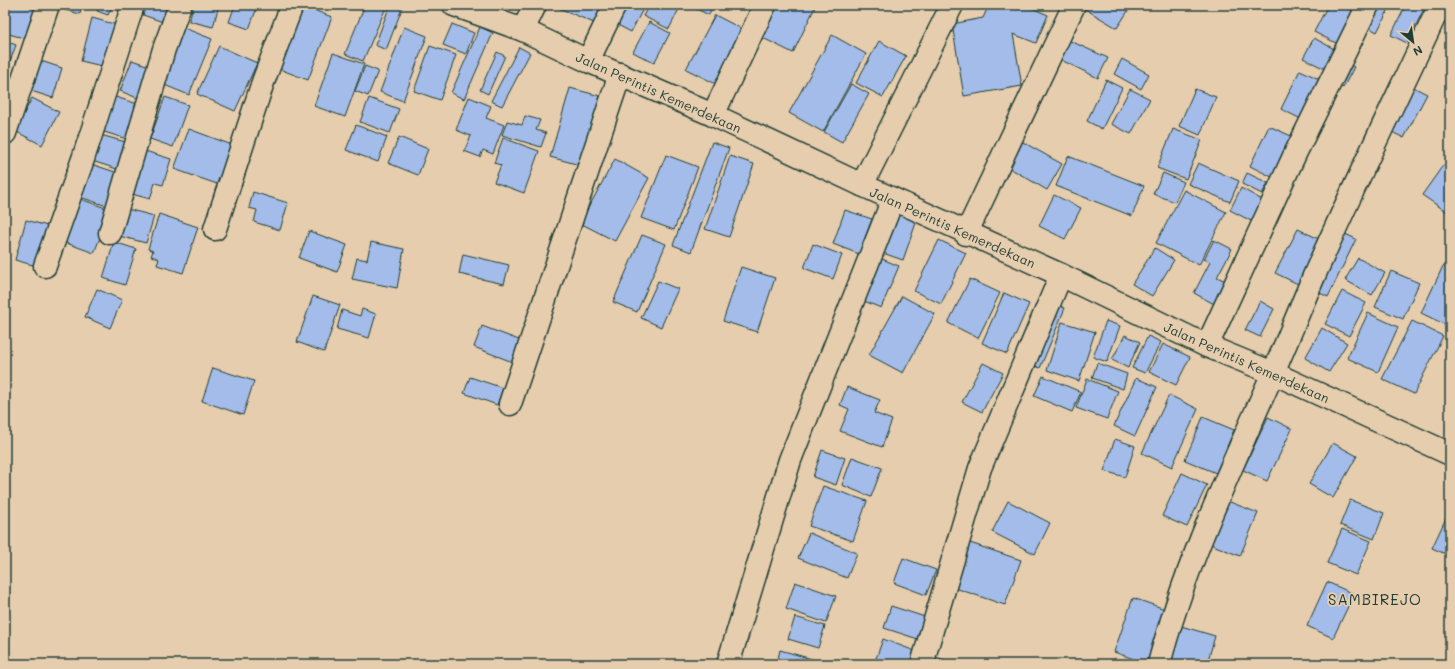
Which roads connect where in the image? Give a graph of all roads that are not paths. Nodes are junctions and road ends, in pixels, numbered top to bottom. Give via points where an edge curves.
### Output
1 (48, 5) edge
2 (133, 5) edge
3 (180, 5) edge
4 (292, 5) edge
5 (454, 5) edge
6 (535, 5) edge
7 (616, 5) edge
8 (765, 5) edge
9 (952, 5) edge
10 (1074, 5) edge
11 (1368, 5) edge
12 (1440, 5) edge
13 (523, 30) junction
14 (588, 61) junction
15 (620, 74) junction
16 (713, 115) junction
17 (5, 133) edge
18 (862, 185) junction
19 (893, 199) junction
20 (215, 229) dead end
21 (110, 233) dead end
22 (966, 234) junction
23 (45, 266) dead end
24 (1060, 275) junction
25 (1207, 346) junction
26 (1273, 373) junction
27 (510, 404) dead end
28 (1450, 454) edge
29 (728, 664) edge
30 (922, 664) edge
31 (1159, 664) edge

1 - 17 street
2 - 23 street
3 - 21 street via 164,49
4 - 20 street via 263,82
5 - 13 street, Jalan Perintis Kemerdekaan
6 - 13 street
7 - 14 street
8 - 16 street
9 - 18 street
10 - 22 street
11 - 25 street via 1295,154
12 - 26 street via 1314,275
13 - 14 street, Jalan Perintis Kemerdekaan
14 - 15 street, Jalan Perintis Kemerdekaan
15 - 16 street, Jalan Perintis Kemerdekaan
15 - 27 street
16 - 18 street, Jalan Perintis Kemerdekaan
18 - 19 street, Jalan Perintis Kemerdekaan
19 - 22 street, Jalan Perintis Kemerdekaan
19 - 29 street via 790,460
22 - 24 street, Jalan Perintis Kemerdekaan
24 - 25 street, Jalan Perintis Kemerdekaan
24 - 30 street via 980,468
25 - 26 street, Jalan Perintis Kemerdekaan
26 - 28 street, Jalan Perintis Kemerdekaan
26 - 31 street via 1191,562

